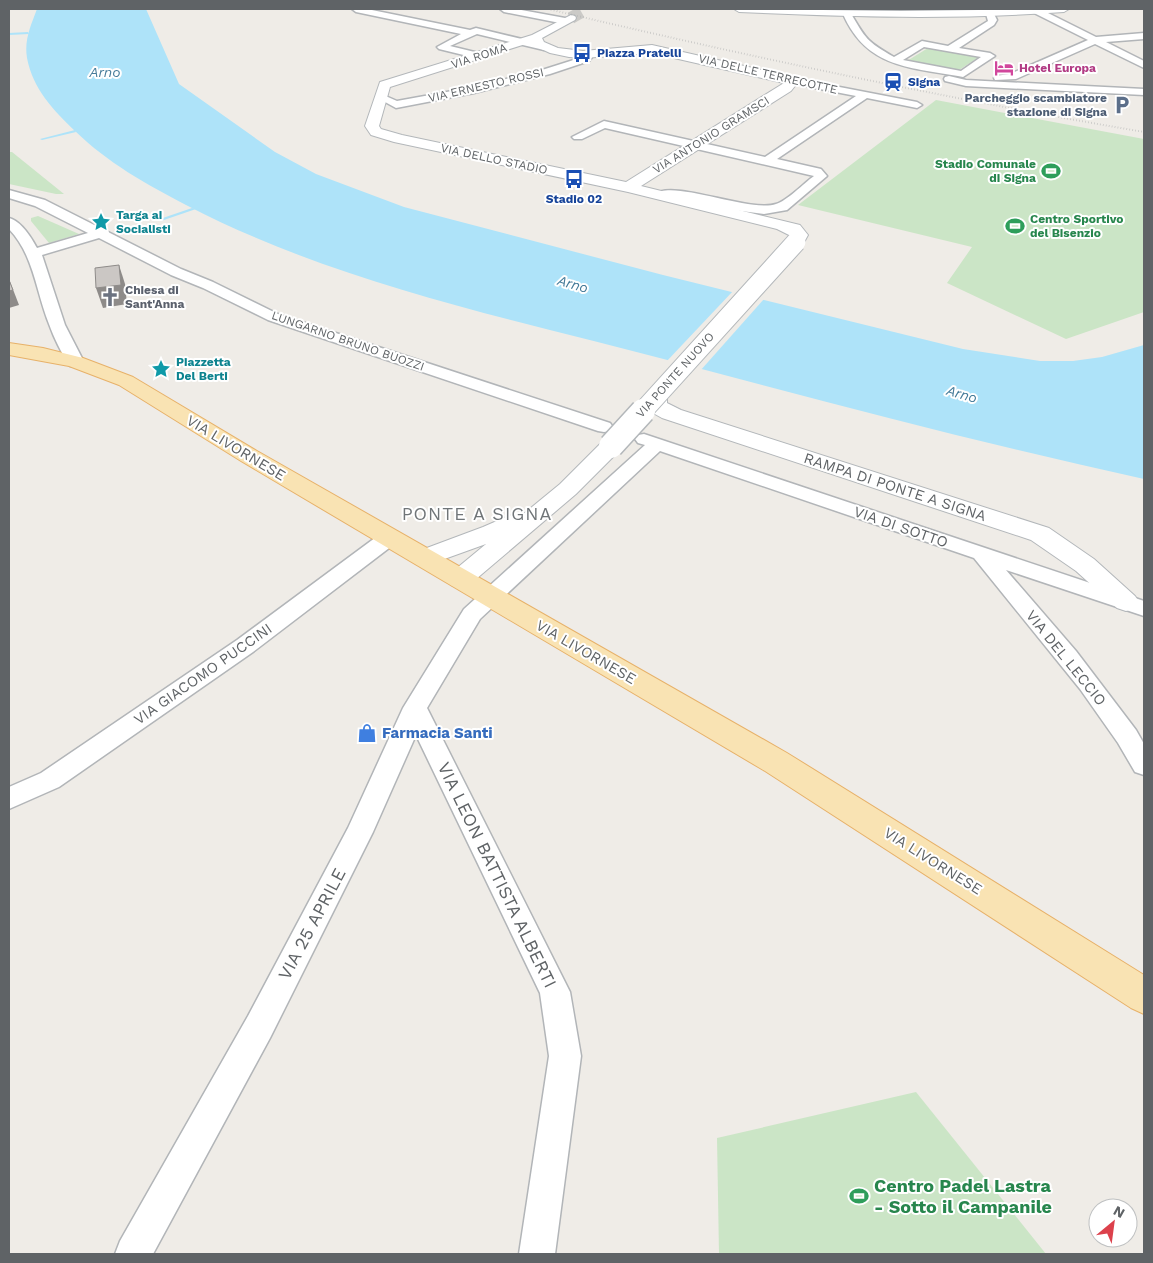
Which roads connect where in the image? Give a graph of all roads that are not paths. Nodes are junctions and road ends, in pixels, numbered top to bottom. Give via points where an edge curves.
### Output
1 (356, 9) edge
2 (504, 9) edge
3 (739, 9) edge
4 (1064, 9) edge
5 (1037, 11) junction
6 (525, 14) junction
7 (847, 14) junction
8 (990, 14) junction
9 (509, 20) dead end
10 (568, 20) joint
11 (492, 26) dead end
12 (474, 32) junction
13 (536, 36) junction
14 (1144, 36) edge
15 (1097, 40) junction
16 (522, 42) junction
17 (544, 47) junction
18 (950, 49) junction
19 (480, 56) junction
20 (589, 56) junction
21 (894, 61) junction
22 (1025, 62) dead end
23 (1039, 65) junction
24 (1144, 65) edge
25 (963, 74) junction
26 (948, 79) dead end
27 (793, 80) junction
28 (382, 91) junction
29 (1144, 92) edge
30 (865, 95) junction
31 (917, 105) dead end
32 (578, 137) dead end
33 (695, 144) junction
34 (768, 160) junction
35 (628, 187) junction
36 (9, 194) edge
37 (661, 195) junction
38 (9, 222) edge
39 (101, 233) junction
40 (24, 238) junction
41 (9, 242) edge
42 (796, 242) joint
43 (34, 253) junction
44 (9, 349) edge
45 (76, 362) junction
46 (656, 396) junction
47 (607, 436) junction
48 (650, 441) joint
49 (550, 505) junction
50 (390, 537) junction
51 (982, 555) junction
52 (425, 558) junction
53 (460, 579) junction
54 (492, 597) junction
55 (1135, 605) edge
56 (415, 708) junction
57 (1144, 765) edge
58 (9, 798) edge
59 (1144, 996) edge
60 (132, 1254) edge
61 (537, 1254) edge

1 - 12 street
2 - 6 street
3 - 7 main road
4 - 5 main road
5 - 8 main road
5 - 15 street
6 - 9 street
6 - 10 street
7 - 8 main road
7 - 21 street via 860,41
8 - 18 street via 993,20 990,23
10 - 13 main road, VIA ROMA
11 - 12 street
12 - 16 street
12 - 19 street via 442,47
13 - 16 main road, VIA ROMA
13 - 17 main road
14 - 15 street
15 - 23 street
15 - 24 street
16 - 17 street
16 - 19 main road, VIA ROMA
17 - 20 main road, VIA DELLE TERRECOTTE
18 - 21 street via 922,44
18 - 25 street via 994,57
19 - 28 main road, VIA ROMA
20 - 27 main road, VIA DELLE TERRECOTTE via 641,48 661,50
20 - 28 street, VIA ERNESTO ROSSI via 546,72 396,105
21 - 25 street
22 - 23 street
23 - 25 street via 1005,78
26 - 29 street via 966,83
27 - 30 street, VIA DELLE TERRECOTTE
27 - 33 main road, VIA ANTONIO GRAMSCI via 786,88
28 - 35 main road, VIA DELLO STADIO via 372,126 382,135
30 - 31 street, VIA DELLE TERRECOTTE
30 - 34 street
32 - 33 street via 604,124
33 - 34 street
33 - 35 main road, VIA ANTONIO GRAMSCI
34 - 37 street, VIA DELLO STADIO via 817,172 821,176 782,207 764,210 680,194
35 - 37 main road, VIA DELLO STADIO
36 - 39 street, LUNGARNO BRUNO BUOZZI via 40,203
37 - 42 main road, VIA DELLO STADIO via 783,225 800,235
38 - 40 street
39 - 43 street
39 - 47 street, LUNGARNO BRUNO BUOZZI via 273,317
40 - 41 street
40 - 43 street
42 - 46 main road, VIA PONTE NUOVO, bridge
43 - 45 street via 57,325
44 - 45 main road, VIA LIVORNESE
45 - 50 main road, VIA LIVORNESE via 126,381 248,456
46 - 47 main road, VIA PONTE NUOVO, bridge
46 - 55 main road, RAMPA DI PONTE A SIGNA via 658,407 674,415 1040,534 1066,549
47 - 49 main road, VIA PONTE NUOVO via 597,462
48 - 51 street, VIA DI SOTTO
48 - 54 street, VIA 25 APRILE
49 - 52 main road, VIA PONTE NUOVO via 492,533
49 - 53 main road, VIA PONTE NUOVO
50 - 52 main road, VIA LIVORNESE
50 - 58 street, VIA GIACOMO PUCCINI via 244,646 50,780
51 - 55 street, VIA DI SOTTO
51 - 57 street, VIA DEL LECCIO via 1124,729
52 - 53 main road, VIA LIVORNESE
53 - 54 main road, VIA LIVORNESE
54 - 56 street, VIA 25 APRILE via 472,614
54 - 59 main road, VIA LIVORNESE via 776,762
56 - 60 street, VIA 25 APRILE via 360,832 258,1027
56 - 61 street, VIA LEON BATTISTA ALBERTI via 555,992 565,1056

